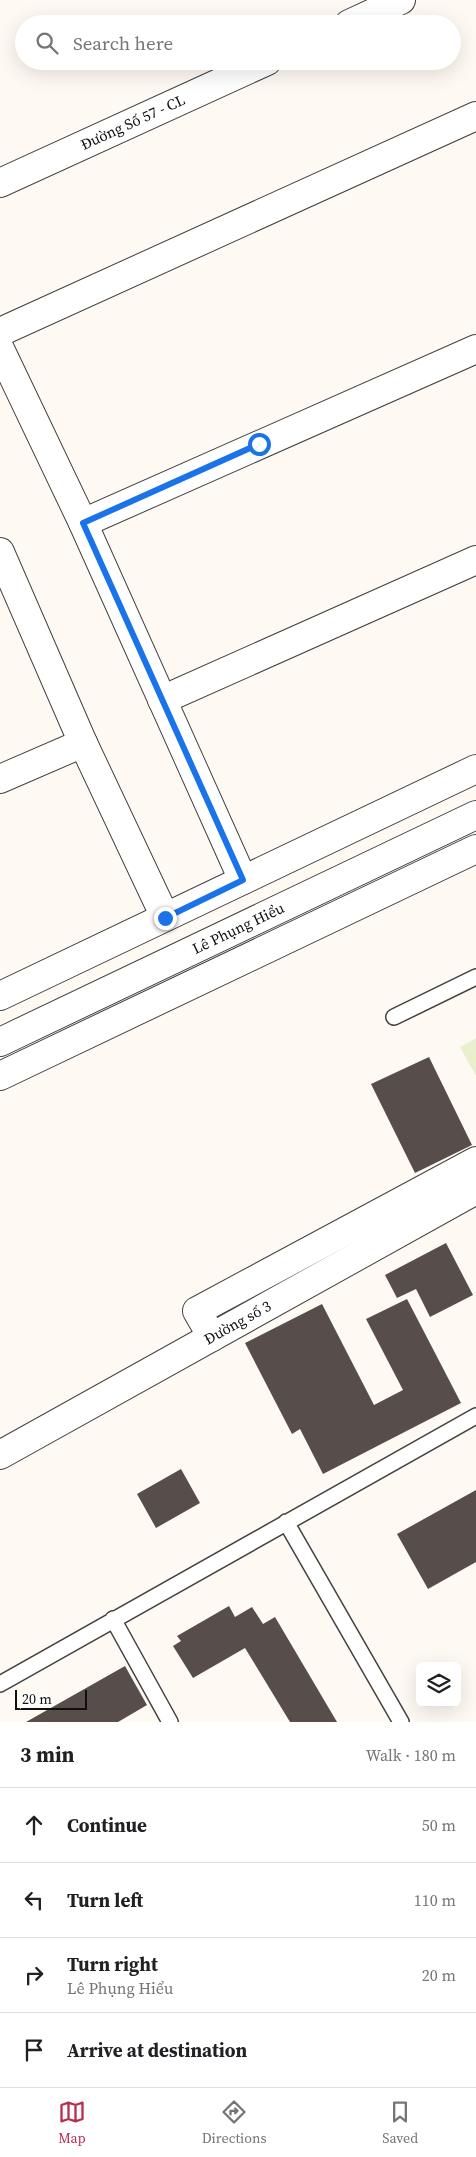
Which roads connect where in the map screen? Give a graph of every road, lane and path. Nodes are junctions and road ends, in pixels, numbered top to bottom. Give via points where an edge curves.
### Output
1 (401, 0) edge
2 (368, 15) edge
3 (247, 70) edge
4 (476, 116) edge
5 (0, 183) edge
6 (0, 332) edge
7 (0, 348) edge
8 (476, 349) edge
9 (83, 523) junction
10 (1, 560) edge
11 (476, 560) edge
12 (162, 700) junction
13 (83, 743) junction
14 (476, 769) edge
15 (0, 779) edge
16 (476, 785) edge
17 (476, 815) edge
18 (476, 849) edge
19 (243, 880) junction
20 (165, 918) junction
21 (476, 977) edge
22 (0, 996) edge
23 (0, 1012) edge
24 (394, 1017) dead end
25 (0, 1042) edge
26 (0, 1076) edge
27 (476, 1161) edge
28 (476, 1190) edge
29 (212, 1337) junction
30 (476, 1416) edge
31 (0, 1455) edge
32 (286, 1522) junction
33 (113, 1619) junction
34 (0, 1684) edge
35 (170, 1722) edge
36 (401, 1722) edge

1 - 2 street
3 - 5 street, Đường Số 57 - CL
4 - 6 street
7 - 9 street
8 - 9 street
9 - 12 street
10 - 13 street
11 - 12 street
12 - 19 street
13 - 15 street
13 - 20 street
14 - 19 street
16 - 23 street, Lê Phụng Hiểu
17 - 25 street, Lê Phụng Hiểu
18 - 26 street, Lê Phụng Hiểu
19 - 20 street
20 - 22 street
21 - 24 lane
27 - 29 street via 197,1311
28 - 29 street, Đường số 3
29 - 31 street, Đường số 3
30 - 32 lane
32 - 33 lane
32 - 36 lane
33 - 34 lane
33 - 35 lane

